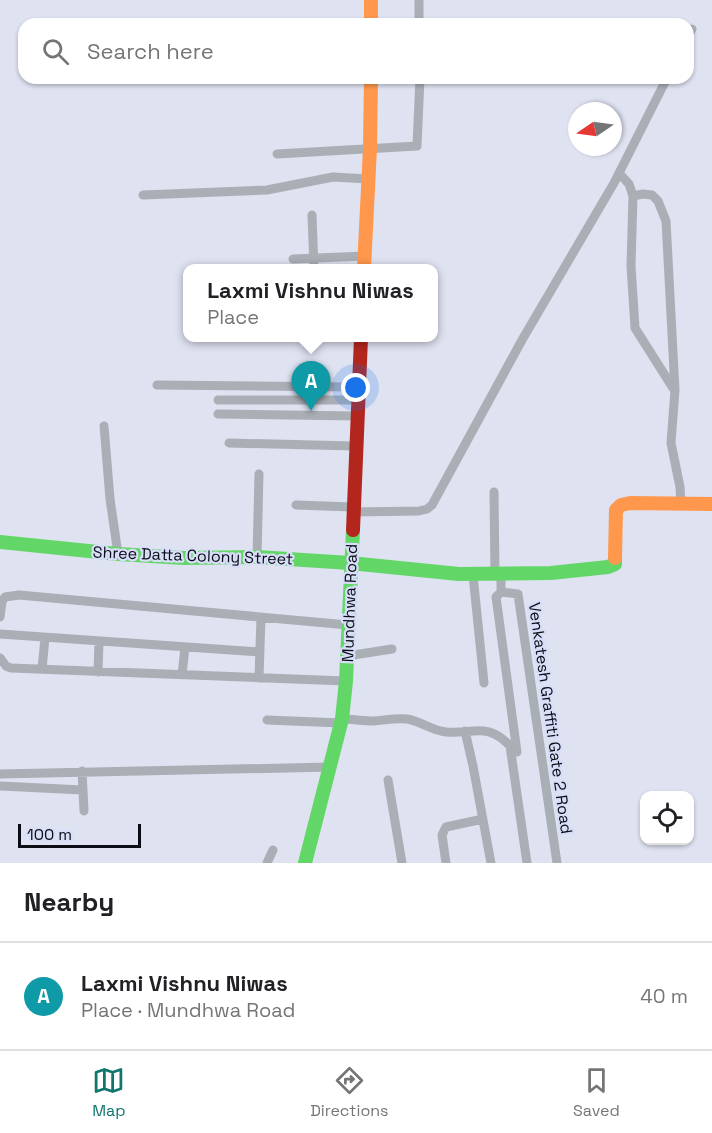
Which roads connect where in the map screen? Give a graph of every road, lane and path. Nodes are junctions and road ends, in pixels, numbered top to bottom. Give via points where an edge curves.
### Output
1 (371, 0) edge
2 (419, 0) edge
3 (371, 18) edge
4 (419, 18) edge
5 (370, 84) edge
6 (420, 84) edge
7 (664, 84) edge
8 (370, 148) junction
9 (277, 154) dead end
10 (619, 173) junction
11 (369, 179) junction
12 (143, 195) dead end
13 (633, 196) junction
14 (312, 215) dead end
15 (314, 258) junction
16 (293, 259) dead end
17 (365, 262) edge
18 (314, 264) edge
19 (361, 342) edge
20 (157, 385) dead end
21 (675, 390) junction
22 (358, 394) junction
23 (218, 399) dead end
24 (218, 414) dead end
25 (357, 416) junction
26 (104, 426) dead end
27 (229, 442) dead end
28 (355, 446) junction
29 (260, 474) dead end
30 (494, 492) dead end
31 (681, 504) junction
32 (712, 504) edge
33 (296, 506) dead end
34 (352, 509) junction
35 (0, 542) edge
36 (118, 554) junction
37 (257, 557) junction
38 (350, 563) junction
39 (473, 575) junction
40 (498, 575) junction
41 (501, 592) junction
42 (0, 617) edge
43 (261, 617) junction
44 (348, 625) junction
45 (0, 634) edge
46 (45, 638) junction
47 (99, 641) junction
48 (185, 647) junction
49 (392, 650) dead end
50 (260, 652) junction
51 (347, 656) junction
52 (0, 658) edge
53 (42, 669) junction
54 (98, 672) junction
55 (182, 675) junction
56 (259, 678) junction
57 (346, 681) junction
58 (484, 683) dead end
59 (267, 720) dead end
60 (341, 721) junction
61 (465, 732) junction
62 (331, 767) junction
63 (82, 771) junction
64 (0, 774) edge
65 (388, 780) dead end
66 (0, 786) edge
67 (83, 790) junction
68 (84, 811) dead end
69 (483, 819) junction
70 (273, 850) dead end
71 (267, 863) edge
72 (305, 863) edge
73 (402, 863) edge
74 (447, 863) edge
75 (491, 863) edge
76 (527, 863) edge
77 (532, 863) edge
78 (557, 863) edge

1 - 3 street
2 - 4 street
5 - 8 street
6 - 8 street via 417,146
7 - 10 street
8 - 9 street
8 - 11 street
10 - 13 street
10 - 34 street via 432,505 419,511
11 - 12 street via 333,177 267,190
11 - 17 street
13 - 21 street via 631,266 635,328
13 - 21 street via 652,195 664,211
14 - 15 street
15 - 16 street
15 - 17 street
15 - 18 street
19 - 22 street, Mundhwa Road
20 - 22 street
21 - 31 street via 671,443
22 - 23 street
22 - 25 street, Mundhwa Road
24 - 25 street
25 - 28 street, Mundhwa Road
26 - 36 street
27 - 28 street
28 - 34 street, Mundhwa Road
29 - 37 street
30 - 40 street
31 - 32 street
31 - 40 street, Shree Datta Colony Street via 630,503 618,507 616,559 612,566
33 - 34 street
34 - 38 street, Mundhwa Road
35 - 36 street, Shree Datta Colony Street
36 - 37 street, Shree Datta Colony Street via 205,559
37 - 38 street, Shree Datta Colony Street
38 - 39 street, Shree Datta Colony Street
38 - 44 street, Mundhwa Road
39 - 40 street, Shree Datta Colony Street
39 - 58 street
40 - 41 street
41 - 77 street via 496,597
41 - 78 street, Venkatesh Graffiti Gate 2 Road via 518,594
42 - 43 street via 2,602 11,595
43 - 44 street
43 - 50 street
44 - 51 street, Mundhwa Road
45 - 46 street
46 - 47 street
46 - 53 street
47 - 48 street
47 - 54 street
48 - 50 street
48 - 55 street
49 - 51 street
50 - 56 street
51 - 57 street, Mundhwa Road
52 - 53 street via 11,668
53 - 54 street
54 - 55 street
55 - 56 street
56 - 57 street
57 - 60 street, Mundhwa Road
59 - 60 street
60 - 61 street via 405,719 435,731
60 - 62 street, Mundhwa Road
61 - 69 street
61 - 76 street via 485,730 501,736 510,746
62 - 63 street
62 - 72 street, Mundhwa Road
63 - 64 street
63 - 67 street
65 - 73 street
66 - 67 street
67 - 68 street
69 - 74 street via 446,826 442,835
69 - 75 street
70 - 71 street

